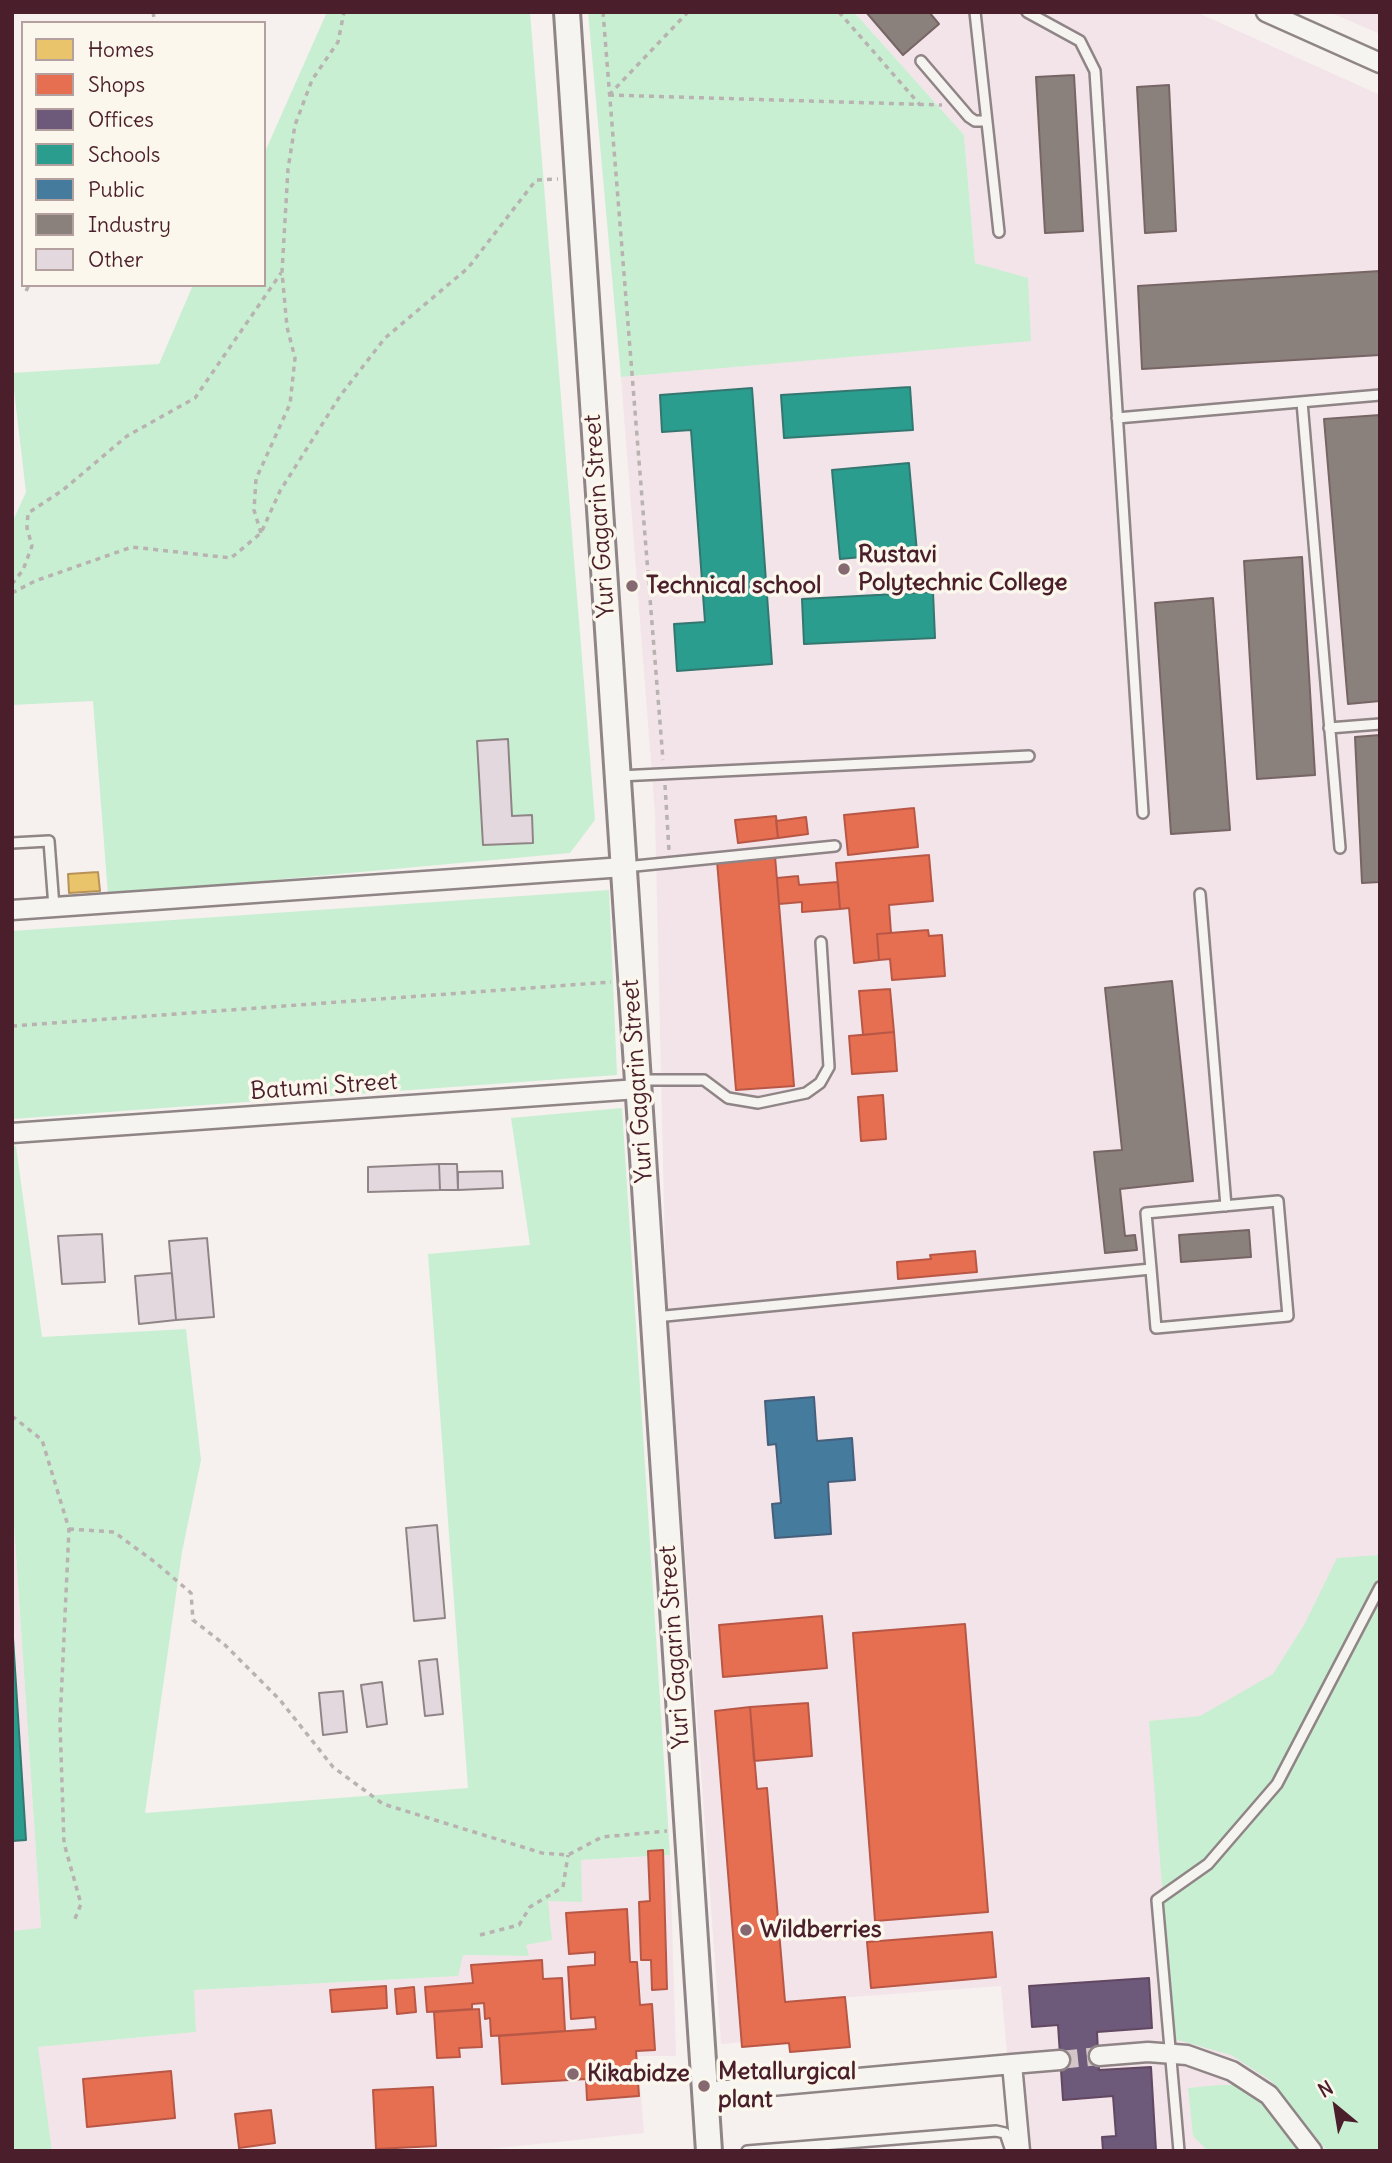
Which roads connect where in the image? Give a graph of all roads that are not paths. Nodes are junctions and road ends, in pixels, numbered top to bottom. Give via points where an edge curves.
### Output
1 (567, 12) edge
2 (975, 12) edge
3 (1027, 12) edge
4 (1266, 12) edge
5 (920, 61) dead end
6 (1380, 62) edge
7 (987, 121) junction
8 (999, 232) dead end
9 (1380, 395) edge
10 (1302, 402) junction
11 (1117, 418) junction
12 (1380, 723) edge
13 (1329, 728) junction
14 (1029, 756) dead end
15 (618, 776) junction
16 (1143, 813) dead end
17 (12, 843) edge
18 (835, 846) dead end
19 (1340, 848) dead end
20 (624, 867) junction
21 (1200, 894) dead end
22 (54, 907) junction
23 (12, 910) edge
24 (821, 942) dead end
25 (638, 1085) junction
26 (12, 1133) edge
27 (1226, 1206) junction
28 (1151, 1269) junction
29 (653, 1317) junction
30 (1380, 1587) edge
31 (1170, 2054) junction
32 (1099, 2056) tunnel mouth
33 (1060, 2060) tunnel mouth
34 (1012, 2064) junction
35 (705, 2092) junction
36 (766, 2150) edge
37 (709, 2151) edge
38 (747, 2151) edge
39 (1011, 2151) edge
40 (1020, 2151) edge
41 (1179, 2151) edge
42 (1312, 2151) edge

1 - 15 street, Yuri Gagarin Street
2 - 7 lane
3 - 11 lane via 1080,41 1095,71
4 - 6 street
5 - 7 lane via 975,121
7 - 8 lane
9 - 10 lane
10 - 11 lane
10 - 13 lane
11 - 16 lane
12 - 13 lane
13 - 19 lane
14 - 15 lane
15 - 20 street, Yuri Gagarin Street
17 - 22 lane via 49,841
18 - 20 lane
20 - 22 street
20 - 25 street, Yuri Gagarin Street
21 - 27 lane
22 - 23 street
24 - 25 lane via 830,1067 820,1083 806,1093 758,1103 728,1098 704,1080
25 - 26 street, Batumi Street
25 - 29 street, Yuri Gagarin Street
27 - 28 lane via 1146,1213
27 - 28 lane via 1278,1201 1288,1316 1156,1328
28 - 29 lane
29 - 35 street, Yuri Gagarin Street
30 - 31 lane via 1277,1784 1208,1864 1157,1900
31 - 32 street
31 - 41 lane
31 - 42 street via 1187,2055 1232,2071 1269,2095
33 - 34 street
34 - 35 street
34 - 40 street
35 - 37 street, Yuri Gagarin Street
36 - 38 lane
36 - 39 lane via 996,2131 1004,2133

